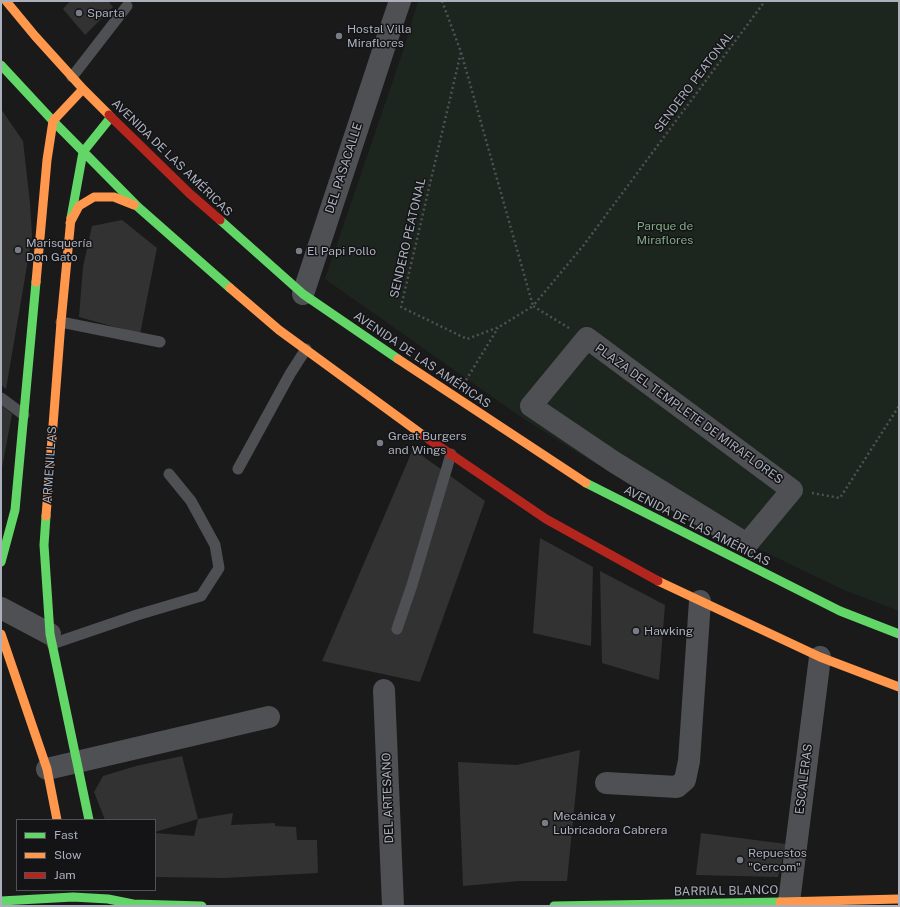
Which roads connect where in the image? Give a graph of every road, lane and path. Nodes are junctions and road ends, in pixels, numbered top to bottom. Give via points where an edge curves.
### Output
1 (6, 1) edge
2 (384, 1) edge
3 (400, 1) edge
4 (442, 1) edge
5 (765, 1) edge
6 (127, 6) dead end
7 (386, 42) junction
8 (461, 52) junction
9 (1, 65) edge
10 (72, 77) junction
11 (82, 88) junction
12 (111, 117) junction
13 (53, 121) junction
14 (83, 152) junction
15 (138, 207) junction
16 (70, 223) junction
17 (303, 294) junction
18 (533, 306) junction
19 (61, 322) junction
20 (499, 327) junction
21 (586, 338) junction
22 (160, 342) dead end
23 (306, 349) junction
24 (1, 398) edge
25 (456, 398) junction
26 (899, 406) edge
27 (24, 415) junction
28 (451, 454) junction
29 (238, 469) dead end
30 (169, 474) dead end
31 (792, 490) junction
32 (15, 510) junction
33 (1, 522) edge
34 (1, 562) edge
35 (700, 601) junction
36 (1, 608) edge
37 (397, 629) dead end
38 (1, 634) edge
39 (899, 634) edge
40 (51, 639) junction
41 (820, 657) junction
42 (899, 687) edge
43 (384, 690) dead end
44 (269, 717) dead end
45 (78, 762) junction
46 (47, 769) junction
47 (606, 783) dead end
48 (57, 819) edge
49 (89, 819) edge
50 (72, 894) edge
51 (106, 894) edge
52 (899, 899) edge
53 (1, 901) edge
54 (788, 902) junction
55 (723, 904) edge
56 (852, 904) edge
57 (133, 905) edge
58 (202, 906) edge
59 (392, 906) edge
60 (554, 906) edge

1 - 10 main road, AVENIDA DE LAS AMÉRICAS
2 - 7 street, DEL PASACALLE
3 - 7 street, DEL PASACALLE
4 - 8 path
5 - 18 path, SENDERO PEATONAL via 583,246
6 - 10 lane
7 - 17 street, DEL PASACALLE
8 - 18 path
8 - 20 path, SENDERO PEATONAL via 401,307 468,339
9 - 13 main road
10 - 11 main road, AVENIDA DE LAS AMÉRICAS
11 - 12 main road, AVENIDA DE LAS AMÉRICAS
11 - 13 main road
12 - 14 main road, ARMENILLAS
12 - 17 main road, AVENIDA DE LAS AMÉRICAS via 189,193
13 - 14 main road
13 - 27 main road
14 - 15 main road
14 - 16 main road, ARMENILLAS
15 - 16 main road via 114,197 94,197 79,206
15 - 23 main road via 280,330
16 - 19 main road, ARMENILLAS
17 - 25 main road, AVENIDA DE LAS AMÉRICAS
18 - 20 path, SENDERO PEATONAL
18 - 21 path
19 - 22 lane
19 - 40 main road, ARMENILLAS via 44,545
20 - 25 path
21 - 31 street, PLAZA DEL TEMPLETE DE MIRAFLORES
21 - 31 street, PLAZA DEL TEMPLETE DE MIRAFLORES via 531,406 614,462 747,544
23 - 28 main road via 402,421
23 - 29 lane
24 - 27 lane
25 - 39 main road, AVENIDA DE LAS AMÉRICAS via 587,484 840,612
26 - 31 path via 840,498
27 - 32 main road
28 - 35 main road via 546,519 665,585
28 - 37 lane
30 - 40 lane via 192,501 215,545 219,568 201,596
32 - 33 main road
32 - 34 main road
35 - 41 main road
35 - 47 street via 689,761 685,780 677,787
36 - 40 street
38 - 46 main road
40 - 45 main road, ARMENILLAS
41 - 42 main road
41 - 54 street, ESCALERAS
43 - 59 street, DEL ARTESANO
44 - 45 street
45 - 46 street
45 - 49 main road, ARMENILLAS
46 - 48 main road
50 - 51 main road
50 - 53 main road
51 - 57 main road
52 - 56 main road, BARRIAL BLANCO
54 - 55 main road, BARRIAL BLANCO
54 - 56 main road, BARRIAL BLANCO
55 - 60 main road, BARRIAL BLANCO
57 - 58 main road

